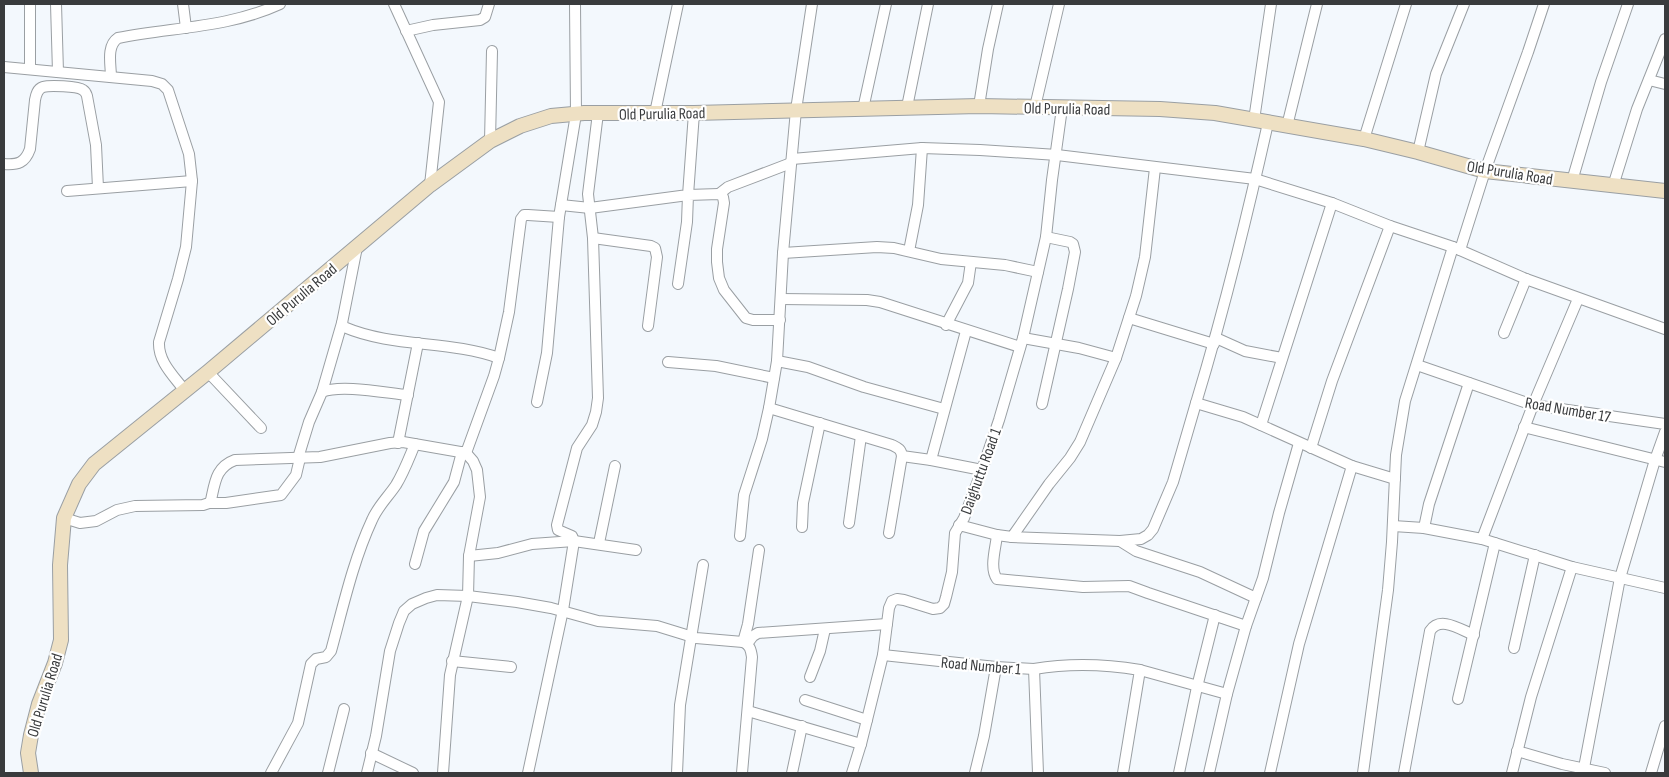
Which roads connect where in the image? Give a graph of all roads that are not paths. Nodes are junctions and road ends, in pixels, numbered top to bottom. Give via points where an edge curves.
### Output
1 (30, 4) edge
2 (56, 4) edge
3 (183, 4) edge
4 (280, 4) edge
5 (394, 4) edge
6 (489, 4) edge
7 (575, 4) edge
8 (678, 4) edge
9 (812, 4) edge
10 (886, 4) edge
11 (928, 4) edge
12 (998, 4) edge
13 (1059, 4) edge
14 (1271, 4) edge
15 (1317, 4) edge
16 (1406, 4) edge
17 (1464, 4) edge
18 (1544, 4) edge
19 (1628, 4) edge
20 (186, 28) junction
21 (406, 31) junction
22 (1665, 43) edge
23 (492, 51) dead end
24 (4, 66) edge
25 (30, 69) junction
26 (58, 72) junction
27 (111, 77) junction
28 (1649, 80) junction
29 (1665, 84) edge
30 (979, 106) junction
31 (907, 107) junction
32 (1035, 107) junction
33 (1062, 108) junction
34 (863, 109) junction
35 (796, 110) junction
36 (654, 113) junction
37 (694, 113) junction
38 (576, 114) junction
39 (598, 114) junction
40 (1261, 121) junction
41 (1287, 126) junction
42 (1364, 139) junction
43 (490, 140) junction
44 (922, 148) junction
45 (1418, 152) junction
46 (1057, 155) junction
47 (792, 159) junction
48 (4, 164) edge
49 (1155, 168) junction
50 (1485, 171) junction
51 (1255, 179) junction
52 (1572, 181) junction
53 (192, 182) junction
54 (430, 185) junction
55 (1613, 186) junction
56 (98, 188) junction
57 (67, 191) dead end
58 (1665, 191) edge
59 (720, 194) junction
60 (688, 196) junction
61 (1332, 203) junction
62 (561, 205) junction
63 (590, 208) junction
64 (559, 216) junction
65 (1390, 226) junction
66 (1046, 237) junction
67 (593, 238) junction
68 (357, 247) junction
69 (1457, 248) junction
70 (909, 250) junction
71 (783, 253) junction
72 (972, 262) junction
73 (1038, 272) junction
74 (1526, 280) junction
75 (678, 284) dead end
76 (780, 299) junction
77 (1578, 299) junction
78 (1129, 318) junction
79 (780, 320) junction
80 (342, 323) junction
81 (946, 325) junction
82 (648, 326) dead end
83 (1665, 330) edge
84 (966, 331) junction
85 (1504, 333) dead end
86 (1215, 341) junction
87 (418, 343) junction
88 (1022, 343) junction
89 (1056, 344) junction
90 (499, 358) junction
91 (1116, 358) junction
92 (1282, 358) junction
93 (777, 361) junction
94 (668, 362) dead end
95 (1417, 365) junction
96 (208, 372) junction
97 (774, 378) junction
98 (1469, 383) junction
99 (185, 391) junction
100 (322, 392) junction
101 (408, 395) junction
102 (537, 402) dead end
103 (1196, 403) junction
104 (1042, 404) dead end
105 (1533, 405) junction
106 (769, 408) junction
107 (944, 409) junction
108 (820, 423) junction
109 (1665, 424) edge
110 (1261, 425) junction
111 (1524, 427) junction
112 (261, 428) dead end
113 (1665, 432) edge
114 (861, 436) junction
115 (398, 443) junction
116 (1299, 443) junction
117 (415, 444) junction
118 (1311, 448) junction
119 (464, 453) junction
120 (902, 456) junction
121 (299, 458) junction
122 (931, 460) junction
123 (1660, 461) edge
124 (615, 466) dead end
125 (1352, 466) junction
126 (982, 470) junction
127 (1395, 479) junction
128 (209, 503) junction
129 (64, 518) junction
130 (849, 523) dead end
131 (959, 525) junction
132 (1393, 526) junction
133 (802, 527) dead end
134 (1424, 528) junction
135 (889, 533) dead end
136 (997, 535) junction
137 (740, 536) dead end
138 (1012, 537) junction
139 (1482, 539) junction
140 (574, 540) junction
141 (1120, 541) junction
142 (1495, 543) junction
143 (599, 544) junction
144 (636, 550) dead end
145 (759, 550) dead end
146 (1535, 555) junction
147 (469, 556) junction
148 (415, 564) dead end
149 (703, 565) dead end
150 (1572, 567) junction
151 (1620, 578) junction
152 (1665, 588) edge
153 (468, 596) junction
154 (1256, 598) junction
155 (563, 610) junction
156 (1215, 615) junction
157 (887, 624) junction
158 (1246, 626) junction
159 (826, 628) junction
160 (1474, 635) junction
161 (691, 636) junction
162 (745, 643) junction
163 (1514, 648) dead end
164 (883, 655) junction
165 (452, 661) junction
166 (511, 667) dead end
167 (996, 667) junction
168 (1034, 669) junction
169 (1140, 670) junction
170 (810, 677) dead end
171 (1196, 687) junction
172 (1227, 694) junction
173 (1458, 699) dead end
174 (805, 700) dead end
175 (344, 709) dead end
176 (748, 711) junction
177 (867, 720) junction
178 (802, 726) junction
179 (1665, 726) edge
180 (861, 744) junction
181 (1517, 751) junction
182 (372, 753) junction
183 (1583, 771) edge
184 (31, 773) edge
185 (271, 773) edge
186 (328, 773) edge
187 (366, 773) edge
188 (413, 773) edge
189 (443, 773) edge
190 (528, 773) edge
191 (677, 773) edge
192 (742, 773) edge
193 (792, 773) edge
194 (852, 773) edge
195 (975, 773) edge
196 (1038, 773) edge
197 (1123, 773) edge
198 (1179, 773) edge
199 (1209, 773) edge
200 (1270, 773) edge
201 (1363, 773) edge
202 (1404, 773) edge
203 (1512, 773) edge
204 (1605, 773) edge
205 (1651, 773) edge

1 - 25 street
2 - 26 street
3 - 20 street
4 - 20 street via 246,18
5 - 21 street
6 - 21 street via 485,17 480,20
7 - 38 street
8 - 36 street
9 - 35 street
10 - 34 street
11 - 31 street
12 - 30 street
13 - 32 street
14 - 40 street
15 - 41 street
16 - 42 street
17 - 45 street via 1436,74
18 - 50 street
19 - 52 street
20 - 27 street via 113,41
21 - 54 street via 439,102
22 - 28 street
23 - 43 street
24 - 25 street
25 - 26 street
26 - 27 street
27 - 53 street via 152,81 168,90 189,154
28 - 29 street
28 - 55 street
30 - 31 main road, Old Purulia Road
30 - 32 main road, Old Purulia Road
31 - 34 main road, Old Purulia Road
32 - 33 main road, Old Purulia Road
33 - 40 main road, Old Purulia Road via 1160,109 1215,113
33 - 46 street, Daighuttu Road 1
34 - 35 main road, Old Purulia Road
35 - 37 main road, Old Purulia Road
35 - 47 street
36 - 37 main road, Old Purulia Road
36 - 39 main road, Old Purulia Road
37 - 60 street
38 - 39 main road, Old Purulia Road
38 - 43 main road, Old Purulia Road via 551,116
38 - 62 street
39 - 63 street via 589,176
40 - 41 main road, Old Purulia Road
40 - 51 street
41 - 42 main road, Old Purulia Road
42 - 45 main road, Old Purulia Road
43 - 54 main road, Old Purulia Road
44 - 46 street
44 - 47 street
44 - 70 street via 918,205
45 - 50 main road, Old Purulia Road
46 - 49 street
46 - 66 street, Daighuttu Road 1
47 - 59 street via 791,163 728,187
47 - 71 street
48 - 56 street via 14,165 28,156 35,100 40,89 57,86 81,88 86,93 96,145
49 - 51 street
49 - 78 street via 1145,257
50 - 52 main road, Old Purulia Road
50 - 69 street
51 - 61 street
51 - 86 street
52 - 55 main road, Old Purulia Road
53 - 56 street
53 - 99 street via 186,247 159,342 162,360
54 - 68 main road, Old Purulia Road
55 - 58 main road, Old Purulia Road
56 - 57 street
59 - 60 street
59 - 79 street via 724,203 717,262 724,290 746,318
60 - 63 street
60 - 75 street
61 - 65 street
61 - 92 street
62 - 63 street
62 - 64 street
63 - 67 street
64 - 90 street via 528,215 521,219 509,312
64 - 102 street via 547,353
65 - 69 street
65 - 118 street via 1332,381
66 - 73 street, Daighuttu Road 1
66 - 89 street via 1070,242 1075,247
67 - 82 street via 655,248 657,257
67 - 140 street via 598,398 592,425 578,448 557,525 558,530
68 - 80 street
68 - 96 main road, Old Purulia Road
69 - 74 street
69 - 95 street
70 - 71 street via 877,247
70 - 72 street via 941,259
71 - 76 street
72 - 73 street
72 - 81 street via 968,282
73 - 88 street, Daighuttu Road 1
74 - 77 street
74 - 85 street
76 - 79 street
76 - 81 street via 880,302
77 - 83 street
77 - 105 street
78 - 86 street
78 - 91 street
79 - 93 street
80 - 87 street via 348,329 382,338
80 - 100 street
81 - 84 street
84 - 88 street
84 - 107 street
86 - 92 street
86 - 103 street
87 - 90 street via 480,351
87 - 101 street
88 - 89 street
88 - 126 street, Daighuttu Road 1
89 - 91 street
89 - 104 street
90 - 119 street
91 - 138 street via 1080,442
92 - 110 street
93 - 97 street
93 - 107 street via 808,367 864,387
94 - 97 street via 716,366
95 - 98 street, Road Number 17
95 - 127 street via 1405,402
96 - 99 main road, Old Purulia Road
96 - 112 street
97 - 106 street
98 - 105 street, Road Number 17
98 - 134 street
99 - 129 main road, Old Purulia Road via 94,464 79,484
100 - 101 street via 341,389
100 - 121 street
101 - 115 street
103 - 110 street
103 - 141 street via 1173,482 1153,529 1141,539
105 - 109 street, Road Number 17
105 - 111 street
106 - 108 street
106 - 137 street via 744,495
107 - 122 street
108 - 114 street
108 - 133 street via 803,503
110 - 116 street
111 - 123 street
111 - 139 street
113 - 123 street
114 - 120 street via 898,448
114 - 130 street
115 - 117 street
115 - 121 street
116 - 118 street
116 - 154 street
117 - 119 street
117 - 185 street via 404,472 372,520 351,577 331,651 310,664 298,723
118 - 125 street
119 - 147 street via 473,461 480,489
119 - 148 street via 454,482 424,531
120 - 122 street
120 - 135 street
121 - 128 street via 296,475 281,495
121 - 128 street via 235,460 228,463 217,474
122 - 126 street
123 - 151 street
124 - 143 street
125 - 127 street
125 - 200 street via 1299,644
126 - 131 street, Daighuttu Road 1
127 - 132 street
128 - 129 street via 135,506 117,510 96,521 80,523
129 - 184 main road, Old Purulia Road via 60,564 61,640 31,736 28,754
131 - 136 street
131 - 157 street, Daighuttu Road 1 via 944,604 933,609 897,599 889,608
132 - 134 street
132 - 201 street via 1388,590
134 - 139 street
136 - 138 street
136 - 156 street via 994,567 997,578 1083,587 1130,586
138 - 141 street
139 - 142 street
140 - 143 street
140 - 147 street
140 - 155 street
141 - 154 street via 1136,551 1200,572
142 - 146 street
142 - 160 street
143 - 144 street
145 - 162 street
146 - 150 street
146 - 163 street
147 - 153 street
149 - 161 street
150 - 151 street
150 - 181 street
151 - 152 street
151 - 183 street
153 - 155 street
153 - 165 street
153 - 182 street via 437,595 412,604 404,611 390,651
154 - 158 street
155 - 161 street via 586,618 656,626
155 - 190 street
156 - 158 street
156 - 171 street
157 - 159 street
157 - 164 street, Daighuttu Road 1
158 - 172 street
159 - 162 street via 758,634
159 - 170 street
160 - 173 street
160 - 202 street via 1439,623 1430,631
161 - 162 street
161 - 191 street via 680,705
162 - 176 street via 752,658
164 - 167 street, Road Number 1
164 - 177 street, Daighuttu Road 1
165 - 166 street
165 - 189 street
167 - 168 street, Road Number 1
167 - 195 street
168 - 169 street via 1079,664
168 - 196 street, Road Number 1
169 - 171 street
169 - 197 street
171 - 172 street
171 - 198 street
172 - 199 street
174 - 177 street
175 - 186 street
176 - 178 street
176 - 192 street
177 - 180 street, Daighuttu Road 1
178 - 180 street
178 - 193 street
179 - 205 street
180 - 194 street, Daighuttu Road 1
181 - 183 street
181 - 203 street
182 - 187 street
182 - 188 street
183 - 204 street

